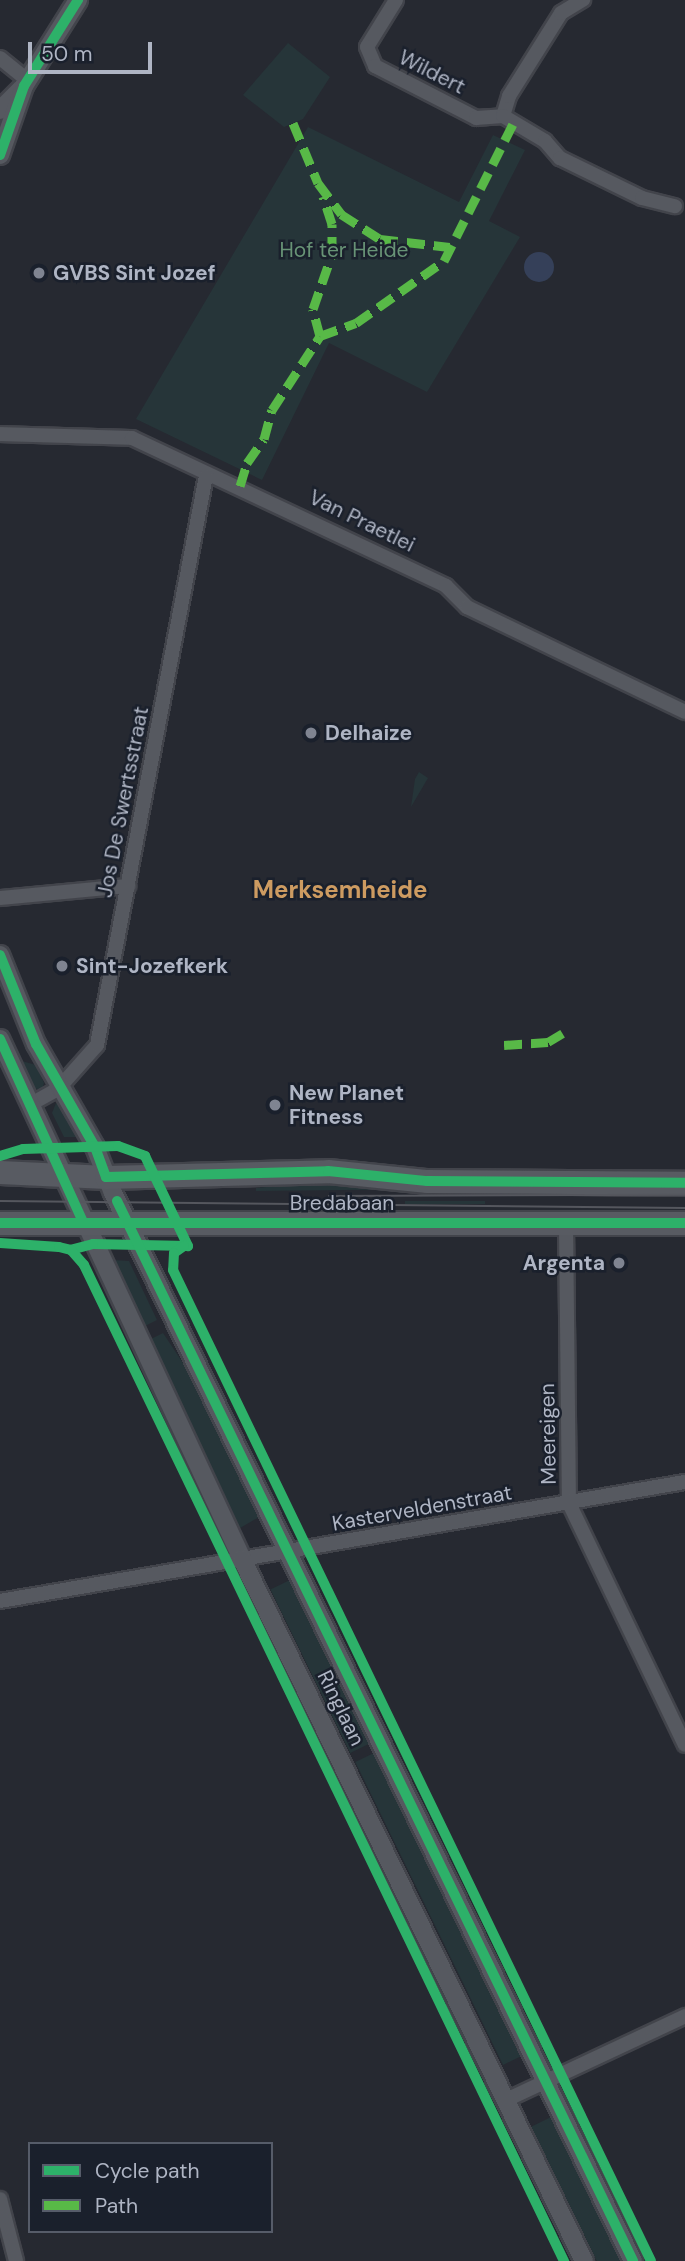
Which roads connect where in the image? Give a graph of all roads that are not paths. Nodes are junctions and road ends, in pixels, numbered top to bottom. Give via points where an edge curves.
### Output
1 (78, 0) edge
2 (396, 0) edge
3 (583, 0) edge
4 (0, 58) edge
5 (26, 83) junction
6 (0, 110) edge
7 (503, 116) junction
8 (0, 155) edge
9 (675, 206) dead end
10 (0, 433) edge
11 (206, 476) junction
12 (685, 712) edge
13 (128, 886) junction
14 (0, 898) edge
15 (0, 955) edge
16 (0, 1039) edge
17 (58, 1089) junction
18 (31, 1104) junction
19 (0, 1172) edge
20 (61, 1174) junction
21 (106, 1177) junction
22 (685, 1183) edge
23 (83, 1222) junction
24 (0, 1223) edge
25 (128, 1223) junction
26 (566, 1223) junction
27 (685, 1223) edge
28 (685, 1482) edge
29 (569, 1503) junction
30 (291, 1552) junction
31 (242, 1559) junction
32 (0, 1601) edge
33 (685, 1745) edge
34 (685, 2016) edge
35 (546, 2081) junction
36 (506, 2100) junction
37 (0, 2199) edge
38 (16, 2261) edge
39 (584, 2261) edge
40 (633, 2261) edge

1 - 5 street
2 - 7 street, Wildert via 367,47 375,66 475,118
3 - 7 street via 561,13 509,96
4 - 5 street
5 - 6 street
5 - 8 street
7 - 9 street, Wildert via 545,141 560,158 642,198
10 - 11 street, Van Praetlei via 132,438
11 - 12 street, Van Praetlei via 240,486 435,580 467,607
11 - 13 street, Jos De Swertsstraat
13 - 14 street
13 - 17 street, Jos De Swertsstraat via 97,1045
15 - 17 street, Ringlaan
16 - 18 street, Ringlaan
17 - 18 street, Jos De Swertsstraat
17 - 21 street, Ringlaan via 95,1147
18 - 20 street, Ringlaan
19 - 20 main road, Bredabaan
20 - 21 main road, Bredabaan
20 - 23 street, Ringlaan
21 - 22 main road, Bredabaan via 328,1171 427,1181
21 - 25 street, Ringlaan
23 - 24 main road, Bredabaan
23 - 25 main road, Bredabaan
23 - 31 street, Ringlaan
25 - 26 main road, Bredabaan
25 - 30 street, Ringlaan
26 - 27 main road, Bredabaan
26 - 29 street, Meereigen
28 - 29 street, Kasterveldenstraat
29 - 30 street, Kasterveldenstraat
29 - 33 street, Meereigen
30 - 31 street, Kasterveldenstraat
30 - 35 street, Ringlaan
31 - 32 street, Kasterveldenstraat
31 - 36 street, Ringlaan
34 - 35 street
35 - 36 street
35 - 40 street, Ringlaan
36 - 39 street, Ringlaan
37 - 38 street

